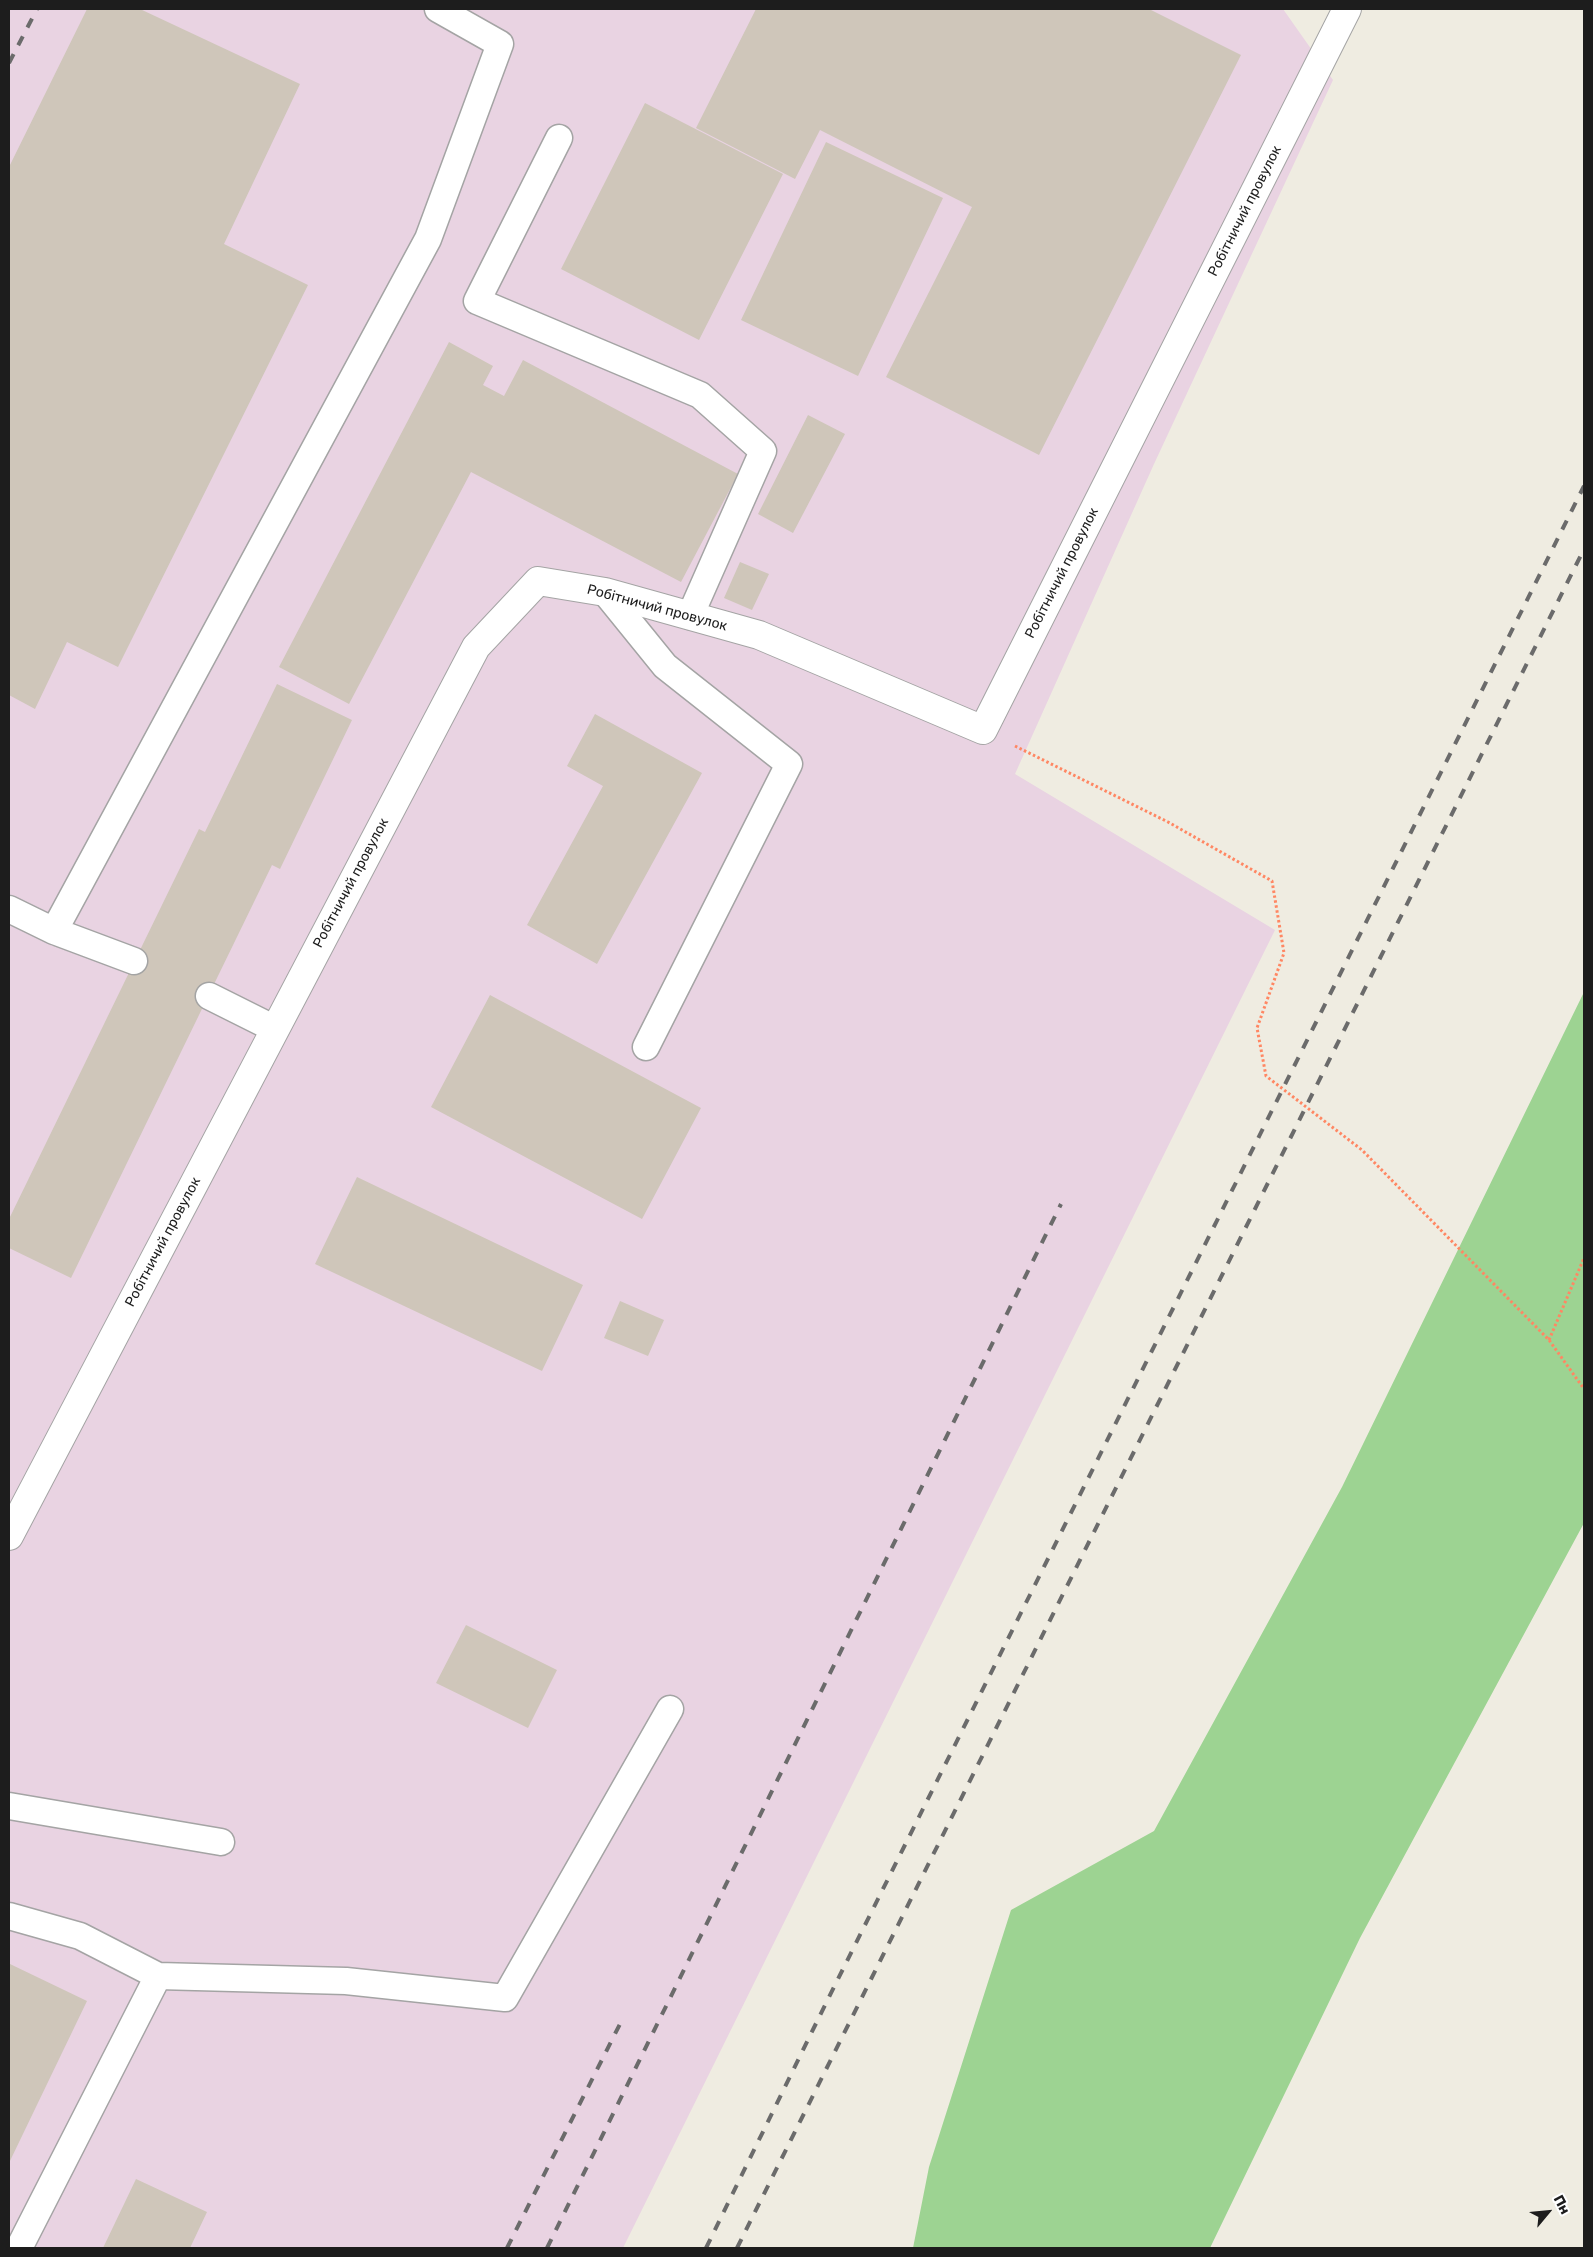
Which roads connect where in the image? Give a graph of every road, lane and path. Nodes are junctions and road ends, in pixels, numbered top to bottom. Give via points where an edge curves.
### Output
1 (438, 9) edge
2 (1347, 9) edge
3 (559, 138) dead end
4 (605, 592) junction
5 (690, 616) junction
6 (983, 730) junction
7 (9, 909) edge
8 (54, 931) junction
9 (134, 961) dead end
10 (209, 996) dead end
11 (275, 1029) junction
12 (646, 1047) dead end
13 (1584, 1258) edge
14 (1549, 1340) junction
15 (1584, 1389) edge
16 (9, 1536) edge
17 (670, 1709) dead end
18 (9, 1806) edge
19 (222, 1842) dead end
20 (9, 1916) edge
21 (158, 1976) junction
22 (19, 2248) edge

1 - 8 lane via 500,44 428,239
2 - 6 street, Робітничий провулок
3 - 5 lane via 477,301 700,395 763,451
4 - 5 street, Робітничий провулок
4 - 11 street, Робітничий провулок via 538,581 476,646
4 - 12 lane via 664,666 789,764
5 - 6 street, Робітничий провулок via 759,635
6 - 14 path via 1168,822 1272,881 1284,953 1257,1028 1266,1076 1362,1150
7 - 8 lane
8 - 9 lane
10 - 11 lane
11 - 16 street, Робітничий провулок
13 - 14 path
14 - 15 path
17 - 21 lane via 506,1998 346,1981
18 - 19 lane
20 - 21 lane via 80,1936
21 - 22 lane

